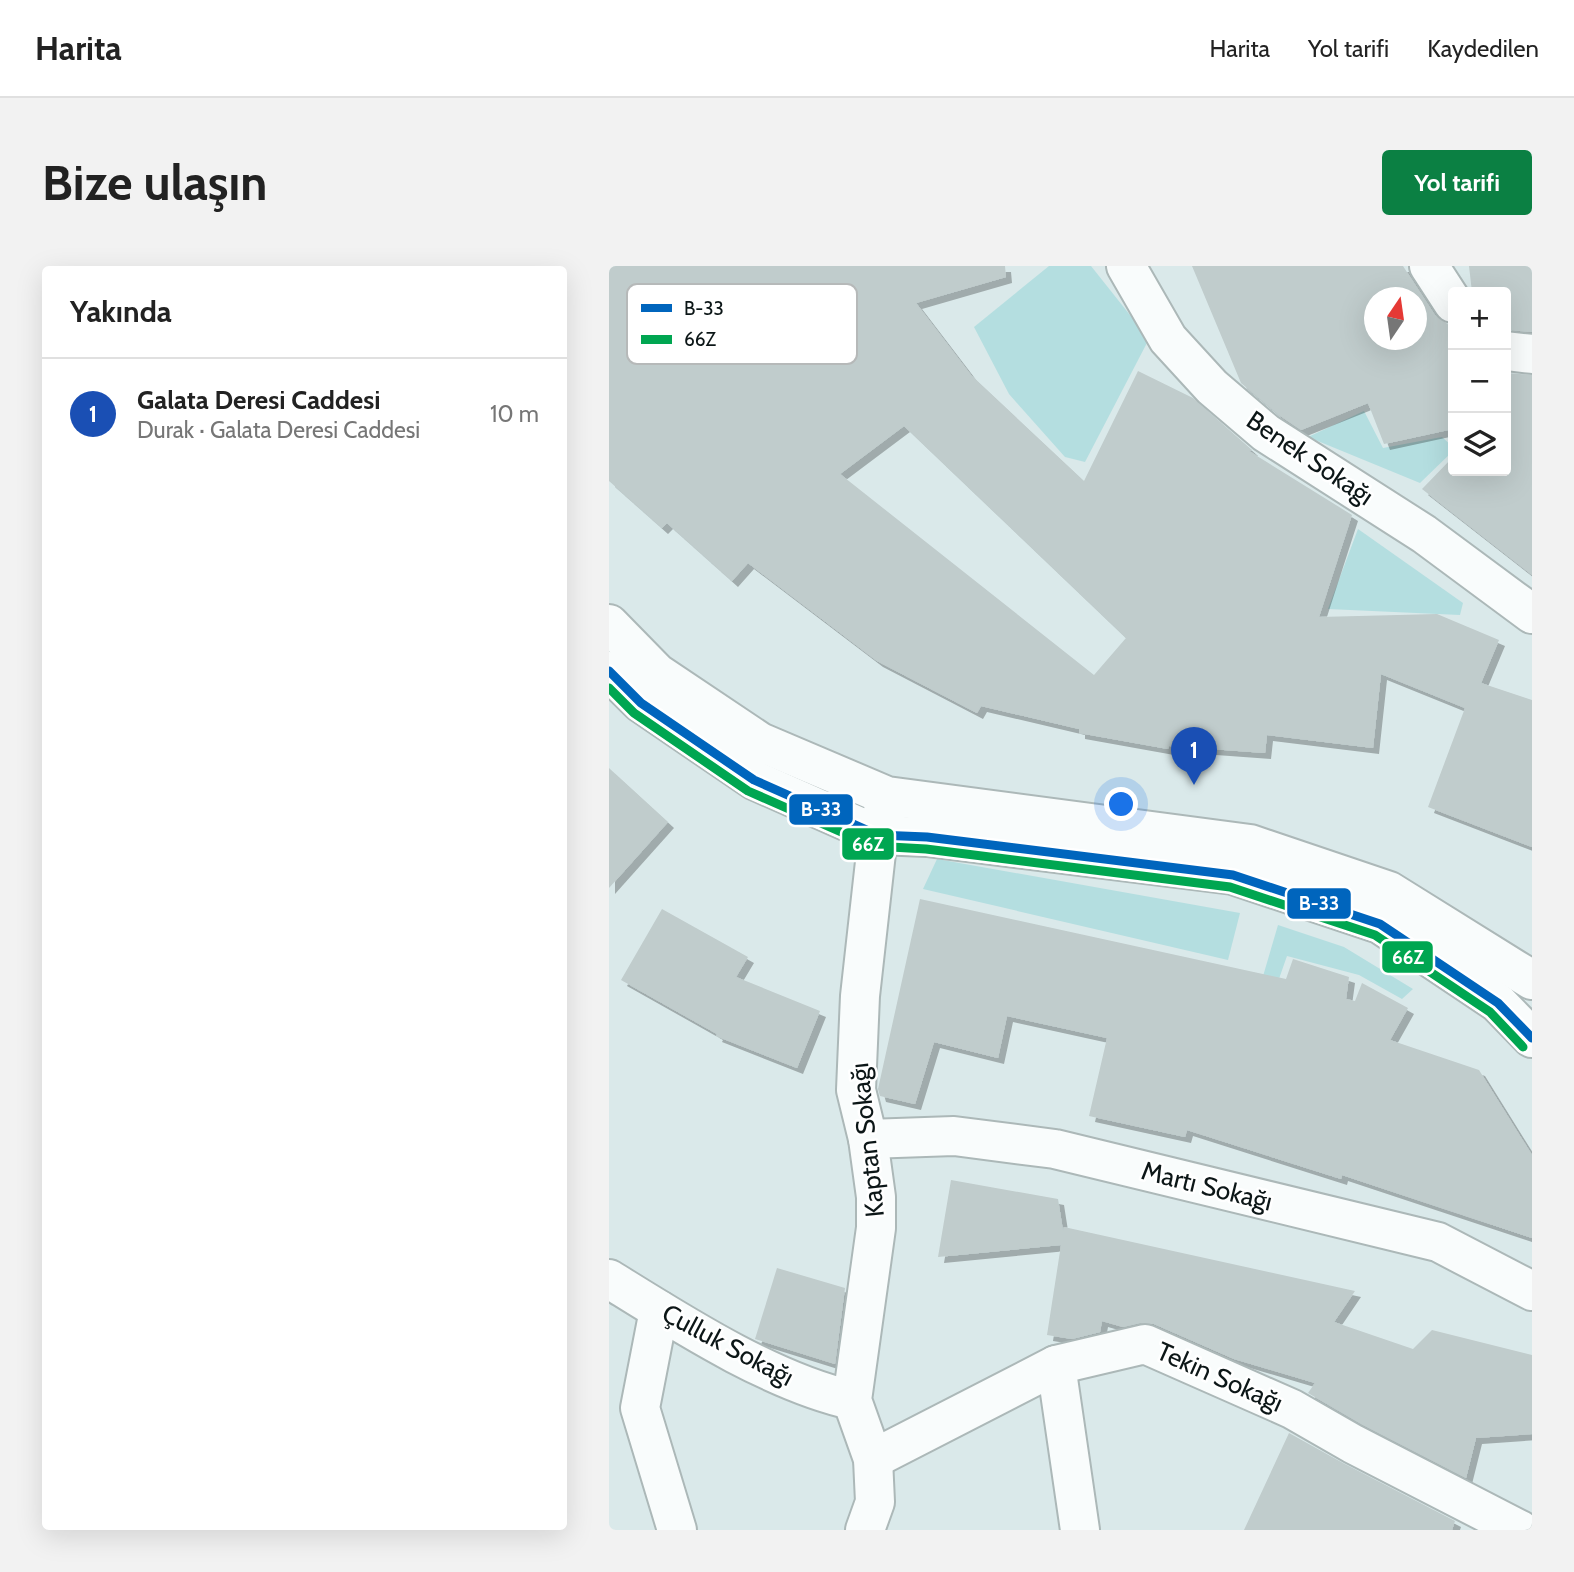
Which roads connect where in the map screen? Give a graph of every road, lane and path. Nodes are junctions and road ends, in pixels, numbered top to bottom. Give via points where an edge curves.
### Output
1 (1126, 266) edge
2 (1429, 266) edge
3 (1448, 295) edge
4 (1511, 352) edge
5 (1532, 354) edge
6 (1532, 614) edge
7 (609, 624) edge
8 (609, 671) edge
9 (887, 796) junction
10 (878, 835) junction
11 (1532, 978) edge
12 (1498, 1003) junction
13 (1532, 1038) edge
14 (868, 1139) junction
15 (609, 1279) edge
16 (1532, 1291) edge
17 (659, 1310) junction
18 (1056, 1365) junction
19 (852, 1401) junction
20 (873, 1459) junction
21 (677, 1530) edge
22 (865, 1530) edge
23 (1080, 1530) edge
24 (1520, 1530) edge

1 - 6 street, Benek Sokağı via 1168,339 1212,387 1266,433 1424,534
2 - 3 street
4 - 5 street
7 - 9 street via 657,673 760,741
8 - 10 street via 641,704 754,780
9 - 10 street, Kaptan Sokağı
9 - 11 street via 1249,844 1388,891
10 - 12 street via 1233,875 1380,924
10 - 14 street, Kaptan Sokağı via 860,996 856,1090
11 - 12 street
12 - 13 street
14 - 16 street, Martı Sokağı via 954,1136 1055,1149 1438,1242
14 - 19 street, Kaptan Sokağı via 876,1228
15 - 17 street, Çulluk Sokağı
17 - 19 street, Çulluk Sokağı via 757,1363 824,1394
17 - 21 street via 640,1408
18 - 20 street, Tekin Sokağı
18 - 23 street
18 - 24 street, Tekin Sokağı via 1145,1344 1292,1409
19 - 20 street
20 - 22 street via 875,1502

